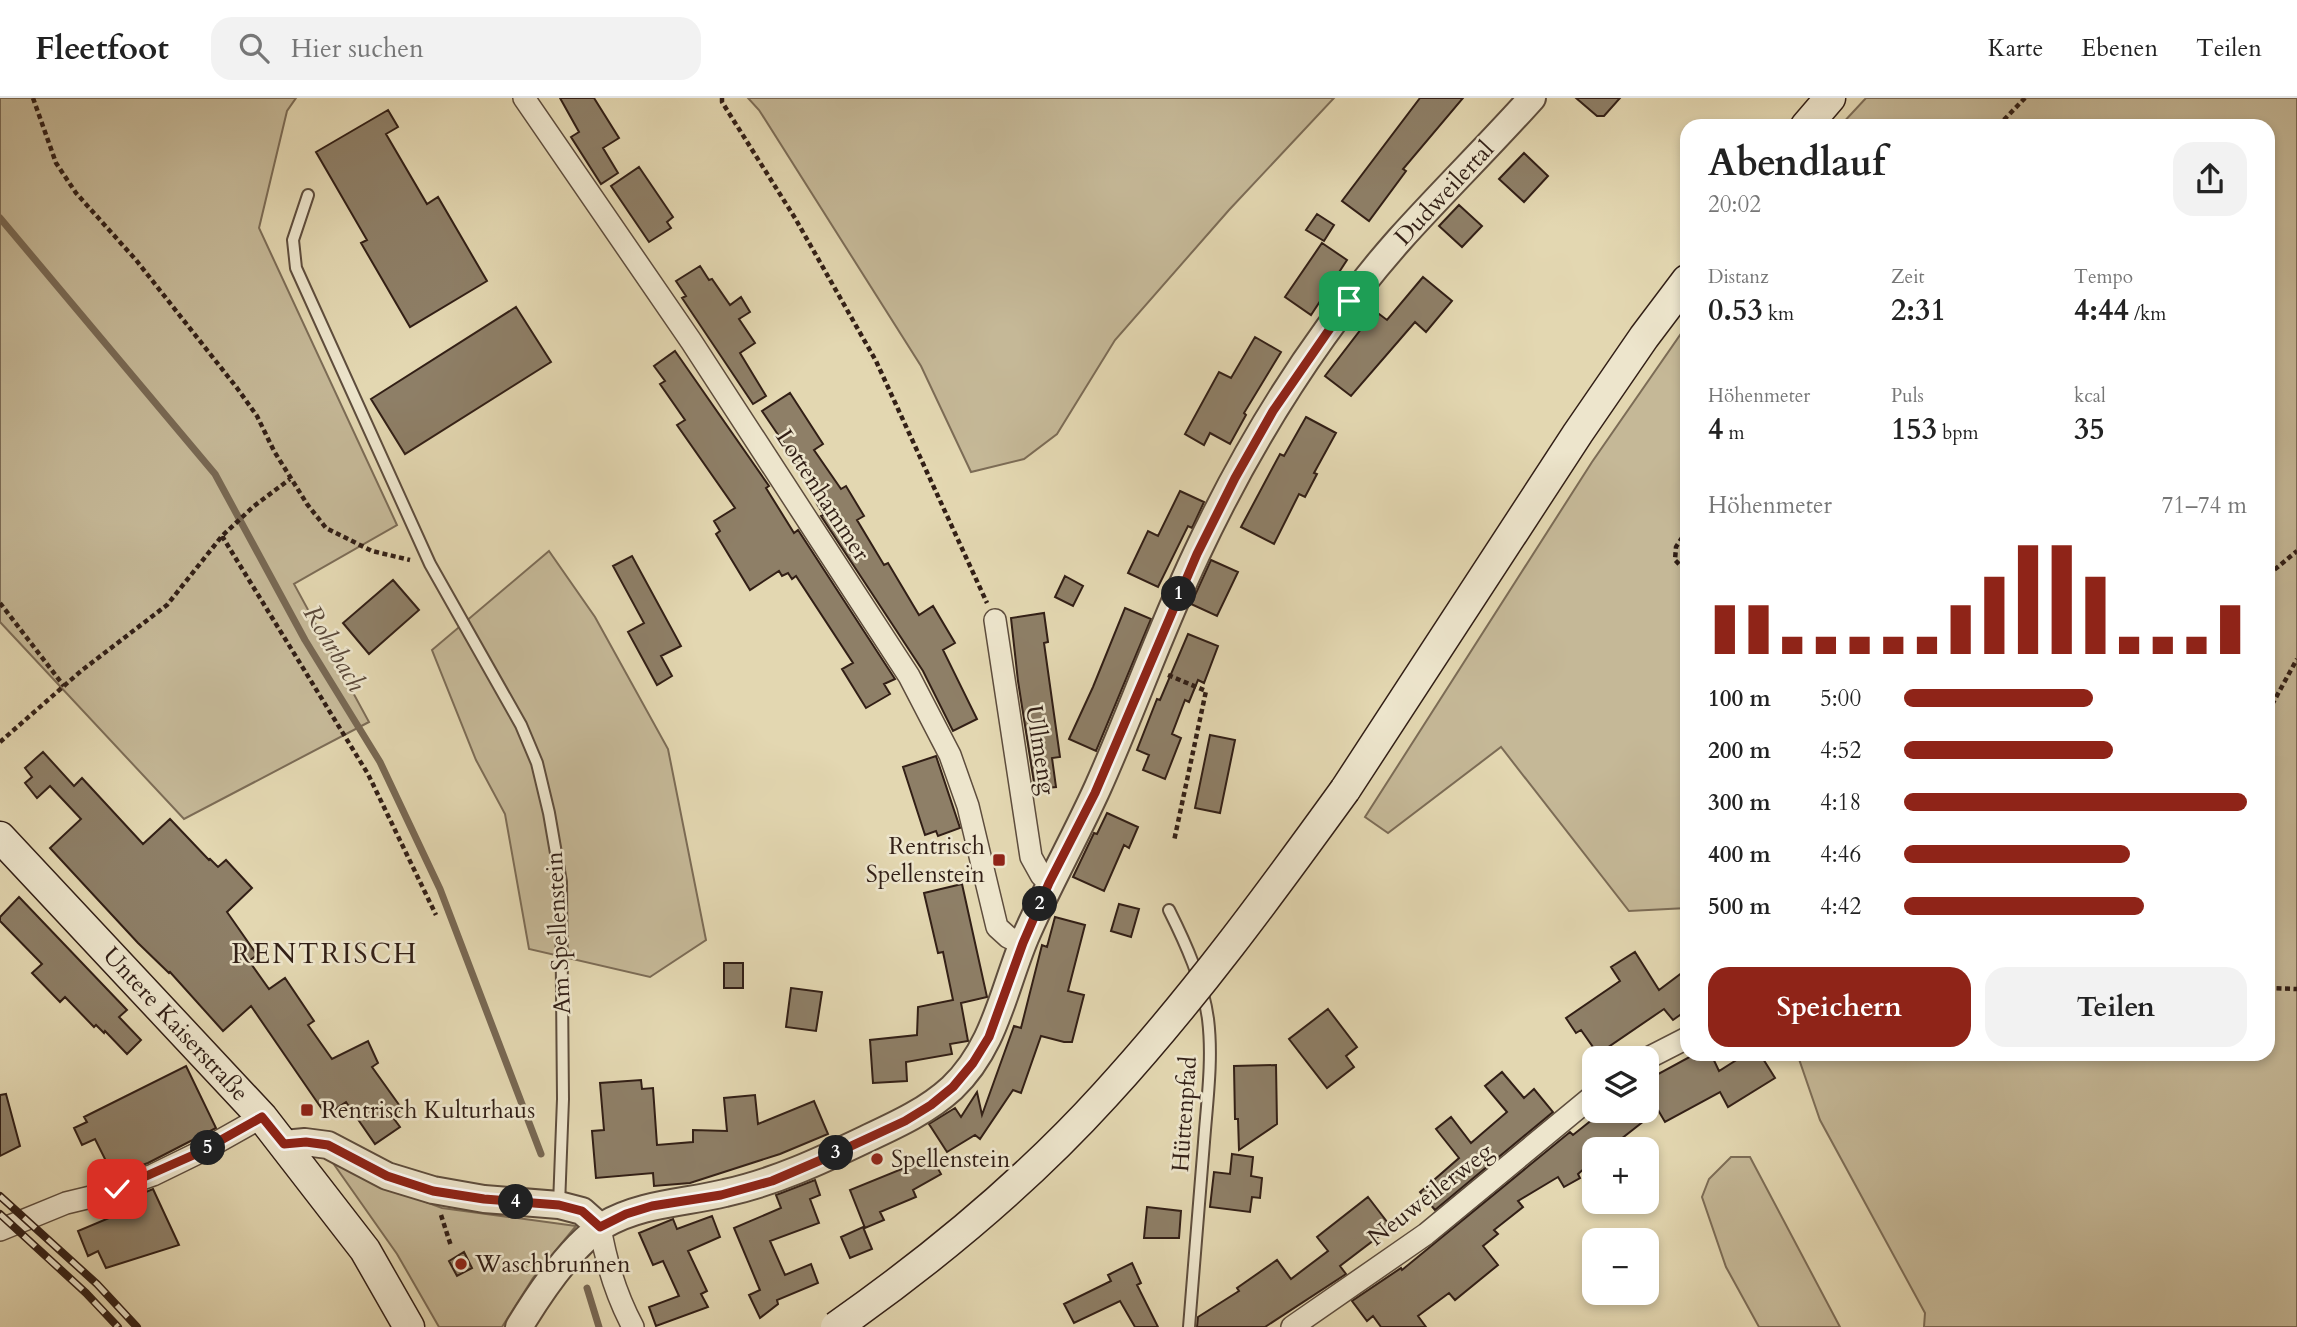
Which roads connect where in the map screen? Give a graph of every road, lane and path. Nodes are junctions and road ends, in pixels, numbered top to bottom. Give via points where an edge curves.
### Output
1 (33, 98) edge
2 (524, 98) edge
3 (722, 98) edge
4 (1532, 98) edge
5 (1830, 98) edge
6 (2025, 98) edge
7 (1812, 119) edge
8 (2004, 119) edge
9 (308, 195) dead end
10 (1680, 289) edge
11 (290, 479) junction
12 (222, 536) junction
13 (1680, 541) edge
14 (2297, 551) edge
15 (429, 564) junction
16 (1680, 565) edge
17 (2275, 569) edge
18 (0, 603) edge
19 (995, 620) joint
20 (2297, 659) edge
21 (1149, 666) junction
22 (64, 687) junction
23 (2275, 699) edge
24 (0, 742) edge
25 (0, 837) edge
26 (1174, 841) dead end
27 (1049, 883) junction
28 (1169, 910) dead end
29 (436, 915) dead end
30 (1023, 943) junction
31 (2275, 988) edge
32 (2297, 989) edge
33 (1680, 1042) edge
34 (1659, 1052) edge
35 (1582, 1106) edge
36 (262, 1117) junction
37 (284, 1144) junction
38 (559, 1205) junction
39 (600, 1227) junction
40 (0, 1230) edge
41 (409, 1327) edge
42 (519, 1327) edge
43 (633, 1327) edge
44 (836, 1327) edge
45 (1189, 1327) edge
46 (1292, 1327) edge

1 - 11 path via 56,163 76,193 136,260 237,388
2 - 30 street, Lottenhammer via 691,341 909,676 950,755 968,806 998,927
3 - 19 path via 876,361
4 - 21 street, Dudweilertal via 1400,239 1303,365 1235,478
5 - 7 main road
6 - 8 path
9 - 15 lane, Am Spellenstein via 293,240 296,268
10 - 44 main road, bridge via 1578,433 1345,790 1196,990 1104,1096 1022,1179 886,1292
11 - 12 path
11 - 15 path via 326,528 372,551
12 - 22 path via 167,605
12 - 29 path via 368,774
13 - 16 path via 1675,560
14 - 17 path
15 - 38 lane, Am Spellenstein via 521,725 550,813 561,882
18 - 22 path
19 - 27 street, Ullmeng via 1031,857
20 - 23 path
21 - 26 path via 1206,691
21 - 27 street, Dudweilertal via 1095,793
22 - 24 path
25 - 36 main road, Untere Kaiserstraße
27 - 30 street
28 - 45 lane, Hüttenpfad via 1195,971 1208,1018 1207,1108
30 - 39 street via 989,1037 953,1087 931,1105 772,1181 652,1206
31 - 32 path
33 - 34 street
35 - 46 street, Neuweilerweg via 1426,1234
36 - 37 main road, Untere Kaiserstraße
36 - 40 street via 153,1175 56,1206
37 - 38 street via 328,1145 387,1176 433,1191
37 - 41 main road, Untere Kaiserstraße via 365,1250
38 - 39 street via 582,1211
39 - 42 street via 543,1288
39 - 43 street via 606,1261

